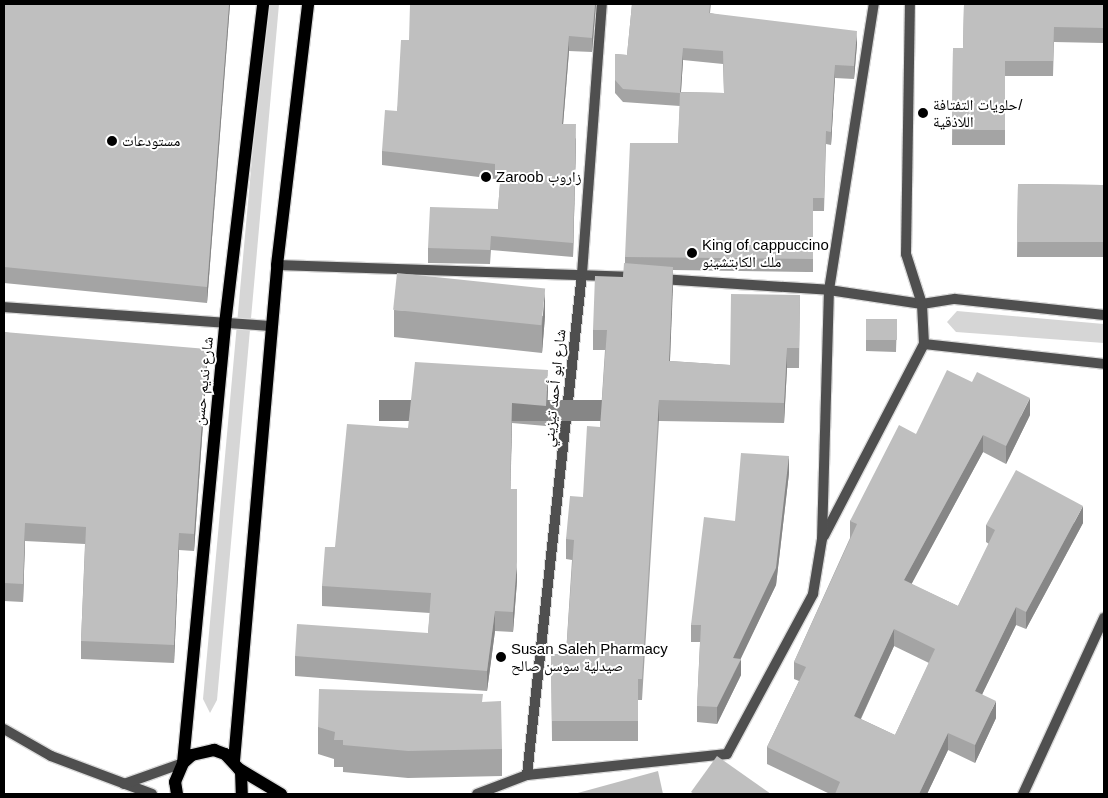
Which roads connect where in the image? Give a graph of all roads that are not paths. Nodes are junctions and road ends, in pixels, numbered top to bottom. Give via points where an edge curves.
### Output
1 (263, 4) edge
2 (308, 4) edge
3 (602, 4) edge
4 (874, 4) edge
5 (910, 4) edge
6 (277, 266) junction
7 (582, 274) junction
8 (829, 290) junction
9 (922, 304) junction
10 (4, 307) edge
11 (1104, 315) edge
12 (225, 324) junction
13 (272, 326) junction
14 (924, 344) junction
15 (1104, 364) edge
16 (822, 539) junction
17 (1104, 618) edge
18 (4, 729) edge
19 (183, 762) junction
20 (237, 765) junction
21 (527, 774) junction
22 (124, 784) junction
23 (152, 794) edge
24 (177, 794) edge
25 (242, 794) edge
26 (280, 794) edge
27 (477, 794) edge
28 (1023, 794) edge

1 - 12 main road, شارع نديم حسن
2 - 6 main road
3 - 7 street, شارع ابو أحمد تيزيني
4 - 8 street
5 - 9 street via 906,254
6 - 7 street
6 - 13 main road
7 - 8 street
7 - 21 street, شارع ابو أحمد تيزيني
8 - 9 street
8 - 16 street
9 - 11 street via 955,299
9 - 14 street
10 - 12 street
12 - 13 street
12 - 19 main road, شارع نديم حسن
13 - 20 main road
14 - 15 street
14 - 16 street
16 - 21 street via 813,594 727,754
17 - 28 street
18 - 22 street via 51,756
19 - 20 main road via 192,755 214,750
19 - 22 street
19 - 24 main road, شارع نديم حسن via 175,782
20 - 25 main road
20 - 26 main road
21 - 27 street
22 - 23 street

